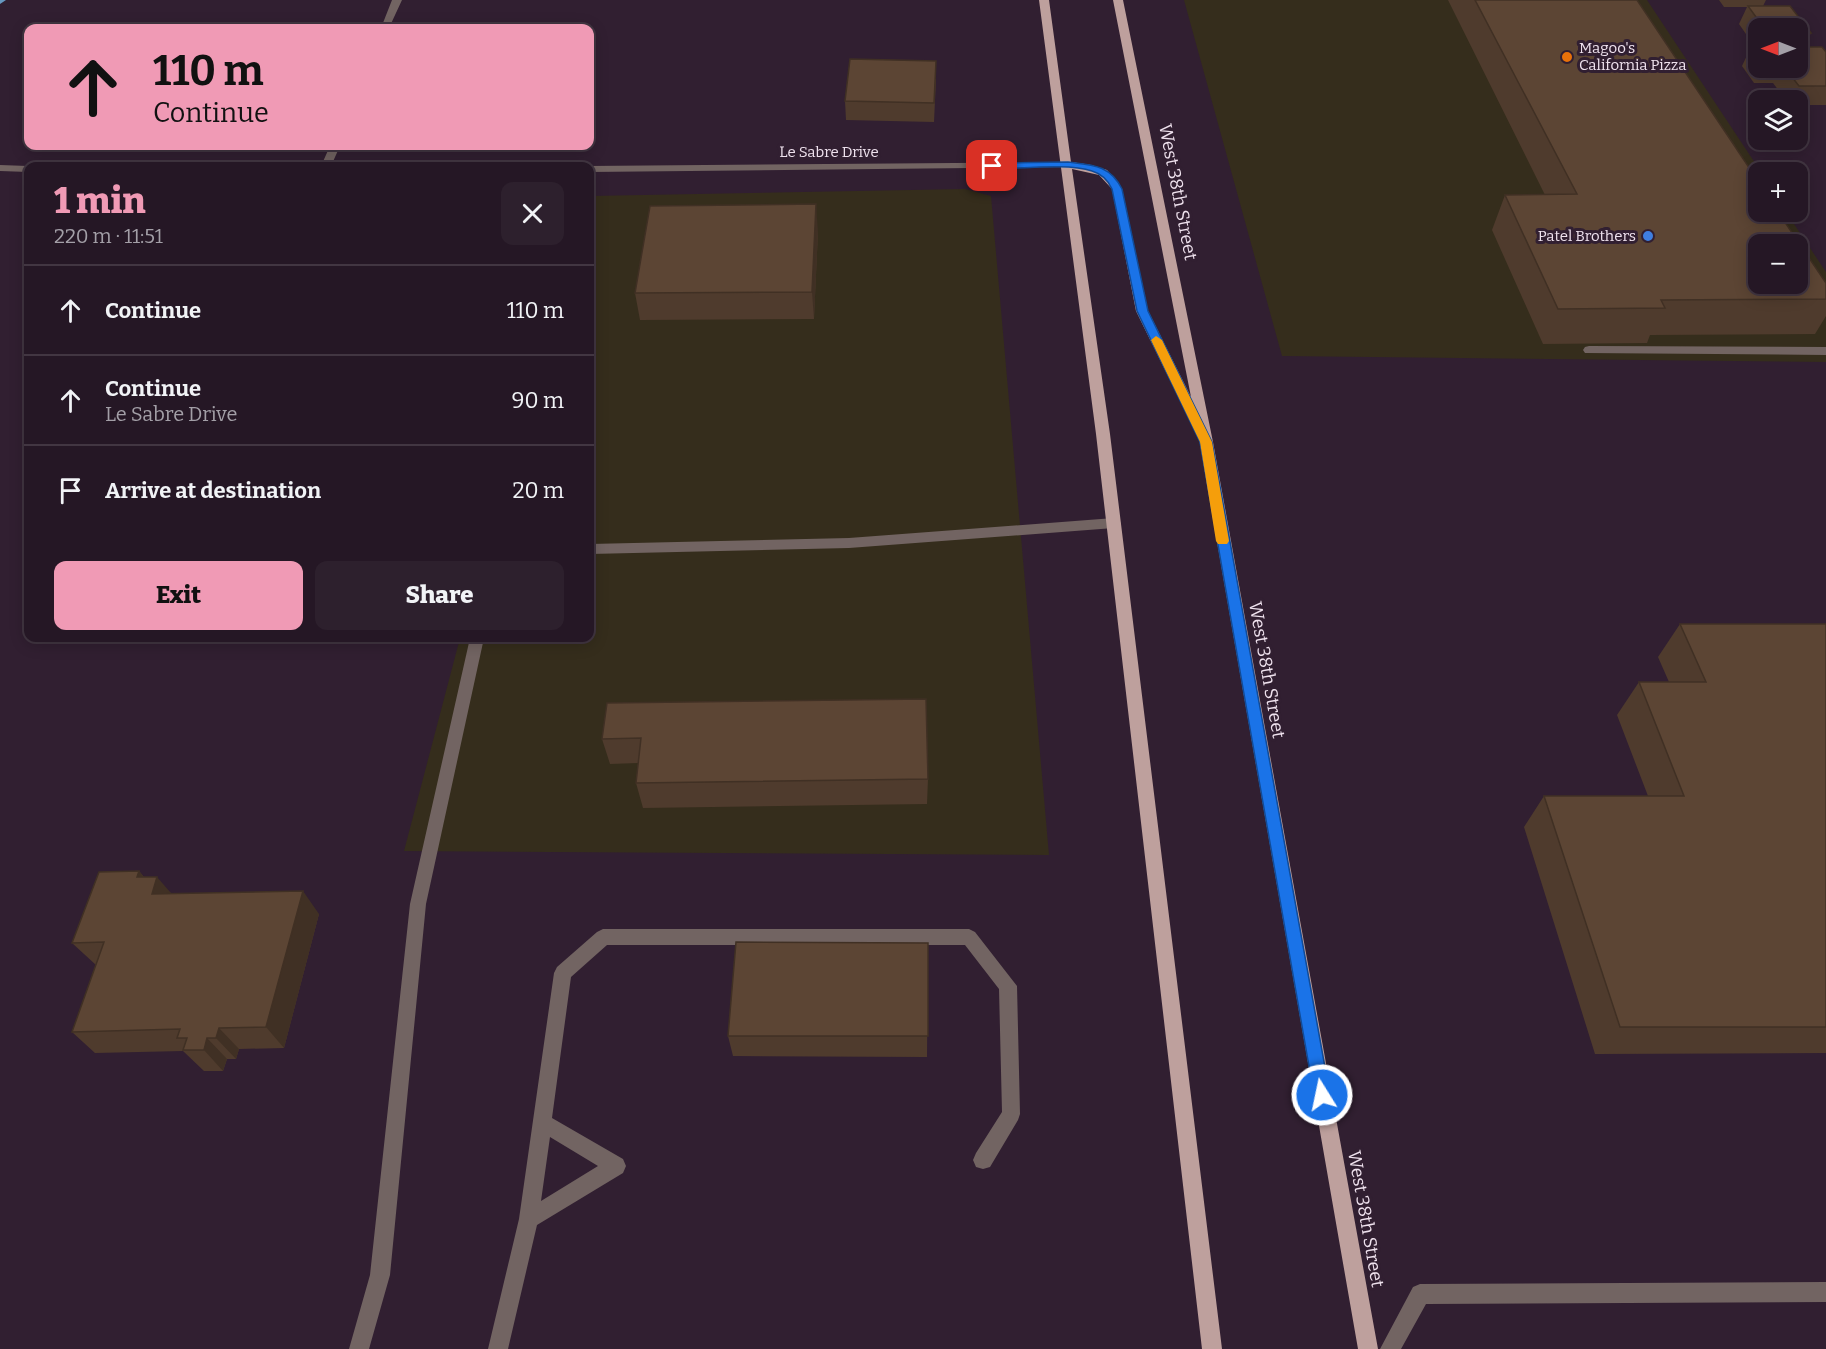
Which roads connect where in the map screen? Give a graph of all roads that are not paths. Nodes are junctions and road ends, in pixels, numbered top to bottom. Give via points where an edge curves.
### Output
1 (398, 0) edge
2 (1044, 0) edge
3 (1118, 0) edge
4 (387, 24) edge
5 (1068, 165) junction
6 (0, 168) edge
7 (24, 169) edge
8 (594, 169) edge
9 (1589, 350) edge
10 (1826, 351) edge
11 (1206, 442) junction
12 (1114, 522) junction
13 (594, 549) edge
14 (476, 642) edge
15 (542, 1122) junction
16 (983, 1160) dead end
17 (529, 1219) junction
18 (1826, 1292) edge
19 (360, 1349) edge
20 (498, 1349) edge
21 (1212, 1349) edge
22 (1368, 1349) edge
23 (1390, 1349) edge

1 - 4 street
2 - 5 main road
3 - 11 main road, West 38th Street
5 - 8 street, Le Sabre Drive
5 - 11 main road via 1095,168 1112,178 1142,311
5 - 12 main road
6 - 7 street
9 - 10 street
11 - 22 main road, West 38th Street
12 - 13 street via 849,543
12 - 21 main road
14 - 19 street via 418,904 380,1275
15 - 16 street via 563,973 603,937 969,937 1008,986 1011,1114
15 - 17 street
15 - 17 street via 616,1166
17 - 20 street
18 - 23 street via 1420,1294

